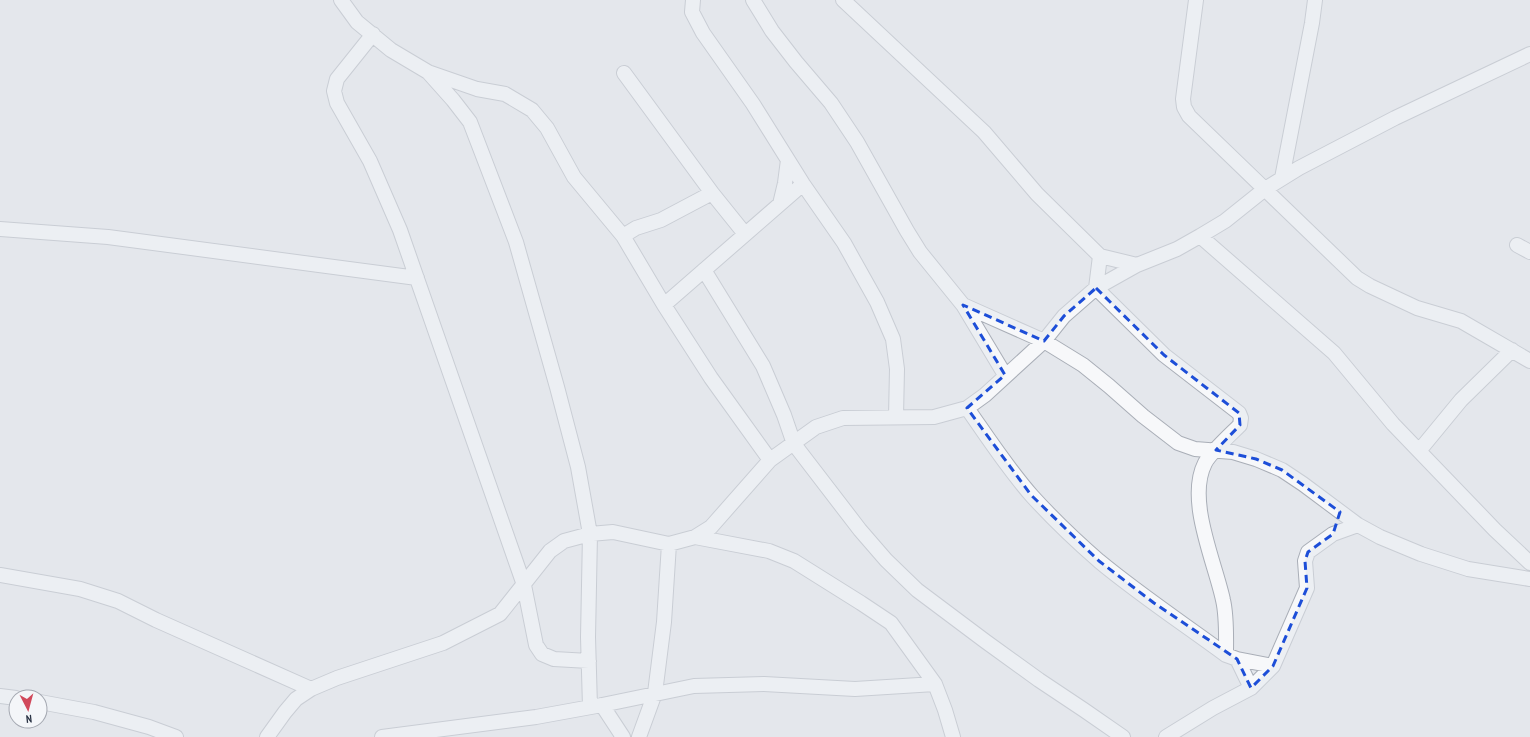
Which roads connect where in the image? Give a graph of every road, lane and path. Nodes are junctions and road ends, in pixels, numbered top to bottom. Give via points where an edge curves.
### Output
1 (341, 0) edge
2 (692, 0) edge
3 (753, 0) edge
4 (843, 0) edge
5 (1196, 0) edge
6 (1315, 0) edge
7 (373, 34) junction
8 (1530, 54) edge
9 (428, 72) junction
10 (624, 73) dead end
11 (788, 160) junction
12 (1282, 178) junction
13 (803, 184) junction
14 (1265, 189) junction
15 (712, 193) junction
16 (780, 204) junction
17 (0, 229) edge
18 (745, 234) junction
19 (623, 236) junction
20 (1200, 236) junction
21 (1517, 245) dead end
22 (1530, 252) edge
23 (1100, 256) junction
24 (1137, 265) junction
25 (704, 270) junction
26 (417, 278) junction
27 (1096, 288) junction
28 (664, 304) junction
29 (963, 305) junction
30 (1044, 341) junction
31 (1512, 350) junction
32 (1530, 361) edge
33 (1006, 375) junction
34 (967, 408) junction
35 (896, 417) junction
36 (794, 444) junction
37 (1216, 450) junction
38 (1419, 451) junction
39 (770, 460) junction
40 (1340, 512) junction
41 (1358, 525) junction
42 (590, 534) junction
43 (1333, 534) junction
44 (695, 537) junction
45 (669, 544) junction
46 (1530, 563) edge
47 (0, 575) edge
48 (1530, 579) edge
49 (524, 585) junction
50 (1232, 657) junction
51 (589, 661) junction
52 (1273, 666) junction
53 (935, 684) junction
54 (1251, 688) junction
55 (311, 689) junction
56 (655, 693) junction
57 (48, 703) edge
58 (596, 706) junction
59 (176, 737) edge
60 (267, 737) edge
61 (382, 737) edge
62 (623, 737) edge
63 (639, 737) edge
64 (953, 737) edge
65 (1123, 737) edge
66 (1166, 737) edge

1 - 7 street via 357,22
2 - 11 street via 692,12 703,34 753,104
3 - 29 street via 772,31 831,103 857,142 920,252
4 - 23 street via 984,132 1037,194
5 - 14 street via 1183,87 1184,107 1189,116
6 - 12 street
7 - 9 street via 391,50
7 - 26 street via 337,79 334,91 337,103 370,161 400,230
8 - 12 street via 1395,118
9 - 19 street via 477,89 505,94 532,110 547,128 574,177
9 - 42 street via 470,122 516,242 578,468
10 - 15 street
11 - 13 street
11 - 16 street
12 - 14 street
13 - 16 street
13 - 35 street via 844,244 877,302 893,339 897,369
14 - 20 street via 1225,221
14 - 31 street via 1357,278 1417,308 1461,321
15 - 18 street
15 - 19 street via 661,220 636,228
16 - 18 street
17 - 26 street via 108,237
18 - 25 street
19 - 28 street
20 - 24 street via 1177,249
20 - 38 street via 1334,353
21 - 22 street
23 - 24 street
23 - 27 street
24 - 27 street
25 - 28 street
25 - 36 street via 763,366
26 - 49 street
27 - 30 street via 1064,316
27 - 37 street via 1164,355 1239,414 1240,424
28 - 39 street via 711,378
29 - 30 street
29 - 33 street
30 - 33 street
30 - 37 street via 1083,365 1178,444 1195,449
31 - 32 street
31 - 38 street via 1461,400
33 - 34 street
34 - 35 street via 934,417
34 - 50 street via 1004,461 1058,524 1105,566
35 - 36 street via 843,418 816,427
36 - 39 street
36 - 65 street via 860,530 917,590 1039,680
37 - 40 street via 1233,452 1282,470
37 - 50 street via 1205,462 1200,477 1199,496 1202,524 1224,602
38 - 46 street
39 - 44 street via 711,527
40 - 41 street
40 - 43 street
41 - 43 street
41 - 48 street via 1421,554 1468,569
42 - 45 street via 613,532
42 - 49 street via 564,541 550,551
42 - 51 street
43 - 52 street via 1308,552 1305,560 1308,588
44 - 45 street
44 - 53 street via 769,551 794,561 891,623
45 - 56 street via 664,622
47 - 55 street via 80,589 118,601
49 - 51 street via 536,645 542,654 554,660
49 - 55 street via 500,614 443,643
50 - 52 street
50 - 54 street
51 - 58 street
52 - 54 street
53 - 56 street via 855,689 764,684 702,686
53 - 64 street via 946,710
54 - 66 street
55 - 60 street via 296,699
56 - 58 street
56 - 63 street
57 - 59 street via 94,712
58 - 61 street
58 - 62 street

